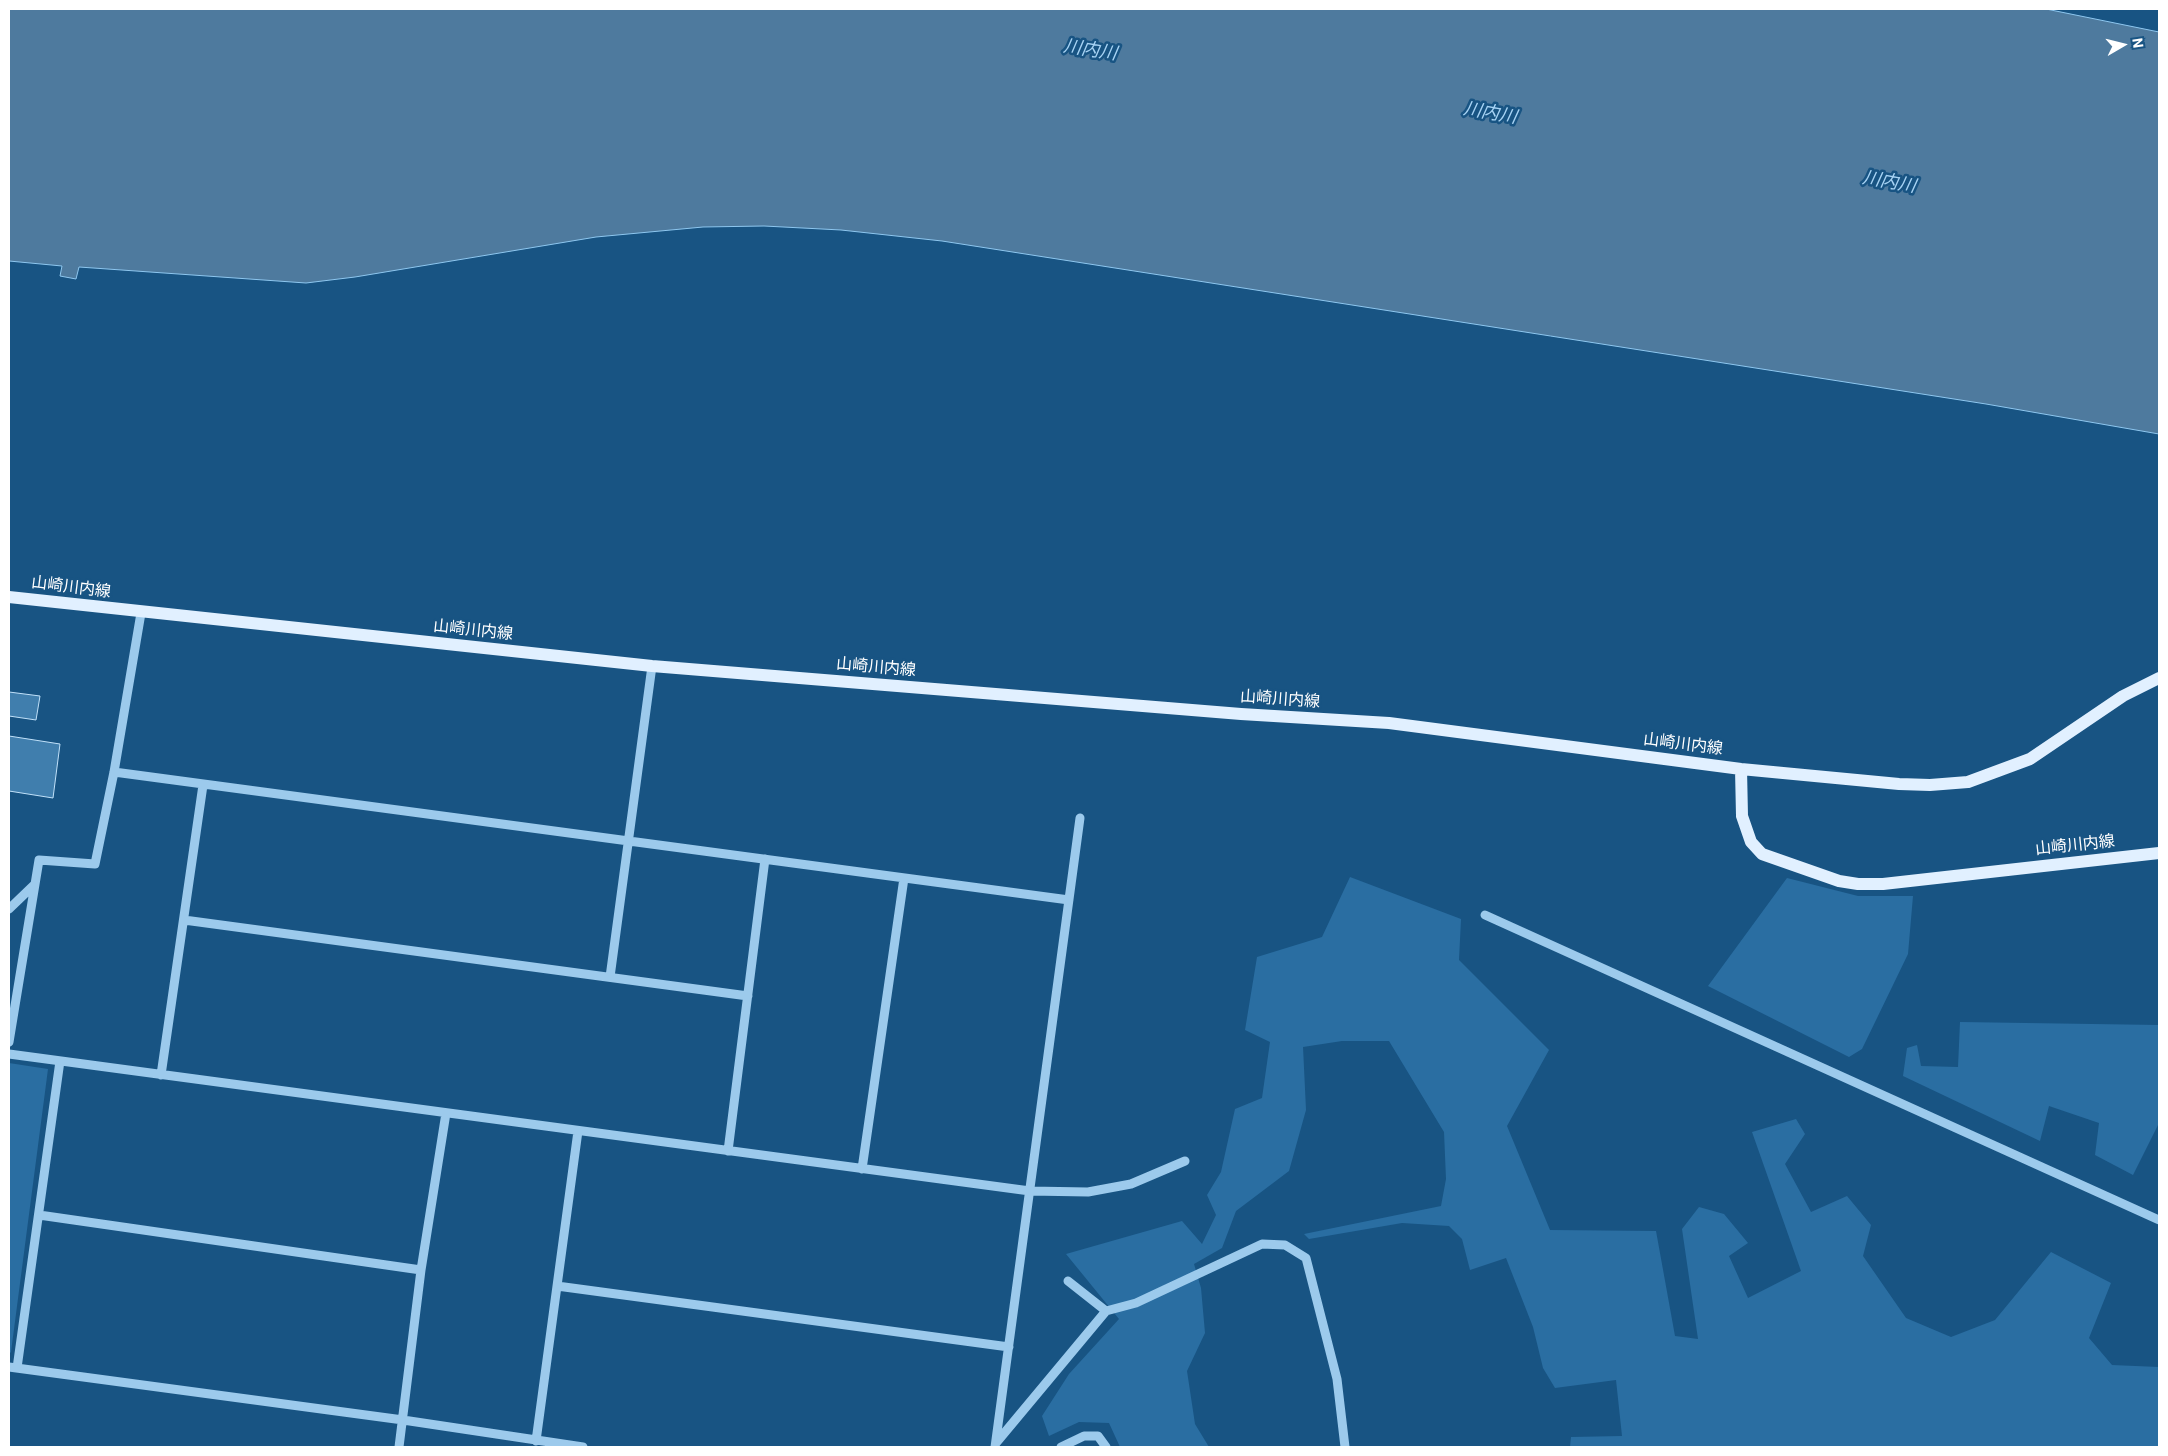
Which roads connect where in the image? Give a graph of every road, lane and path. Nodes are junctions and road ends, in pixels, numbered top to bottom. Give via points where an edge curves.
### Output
1 (9, 598) edge
2 (141, 613) junction
3 (652, 666) junction
4 (2159, 678) edge
5 (1741, 769) junction
6 (114, 772) junction
7 (203, 785) junction
8 (1080, 818) dead end
9 (628, 841) junction
10 (2159, 853) edge
11 (765, 860) junction
12 (904, 878) junction
13 (34, 886) junction
14 (1069, 900) junction
15 (9, 909) edge
16 (1485, 915) dead end
17 (184, 920) junction
18 (610, 977) junction
19 (748, 996) junction
20 (9, 1042) edge
21 (9, 1054) edge
22 (60, 1061) junction
23 (161, 1075) junction
24 (446, 1113) junction
25 (578, 1131) junction
26 (728, 1151) junction
27 (1185, 1161) dead end
28 (862, 1169) junction
29 (1030, 1191) junction
30 (39, 1216) junction
31 (2159, 1220) edge
32 (421, 1270) junction
33 (1068, 1281) dead end
34 (557, 1286) junction
35 (1106, 1311) junction
36 (1008, 1347) junction
37 (13, 1368) edge
38 (403, 1420) junction
39 (536, 1442) junction
40 (995, 1445) edge
41 (399, 1447) edge
42 (583, 1447) edge
43 (1062, 1447) edge
44 (1106, 1447) edge
45 (1345, 1447) edge

1 - 2 main road, 山崎川内線
2 - 3 main road, 山崎川内線
2 - 6 street
3 - 5 main road, 山崎川内線 via 1389,724
3 - 9 street
4 - 5 main road, 山崎川内線 via 2122,696 2030,759 1968,782 1899,784
5 - 10 main road, 山崎川内線 via 1742,816 1750,842 1762,854 1839,881 1882,884
6 - 7 street
6 - 13 street via 95,864 39,860
7 - 9 street
7 - 17 street
8 - 14 street
9 - 11 street
9 - 18 street
11 - 12 street
11 - 19 street
12 - 14 street
12 - 28 street
13 - 15 street
13 - 20 street
14 - 29 street
16 - 31 street
17 - 18 street
17 - 23 street
18 - 19 street
19 - 26 street
21 - 22 street
22 - 23 street
22 - 30 street
23 - 24 street
24 - 25 street
24 - 32 street
25 - 26 street
25 - 34 street
26 - 28 street
27 - 29 street via 1131,1184 1088,1192
28 - 29 street
29 - 36 street
30 - 32 street
30 - 37 street
32 - 38 street
33 - 35 street
34 - 36 street
34 - 39 street
35 - 40 street
35 - 45 street via 1136,1303 1262,1244 1286,1245 1306,1258 1337,1379
36 - 40 street
37 - 38 street
38 - 39 street
38 - 41 street
39 - 42 street
43 - 44 street via 1084,1436 1098,1436

